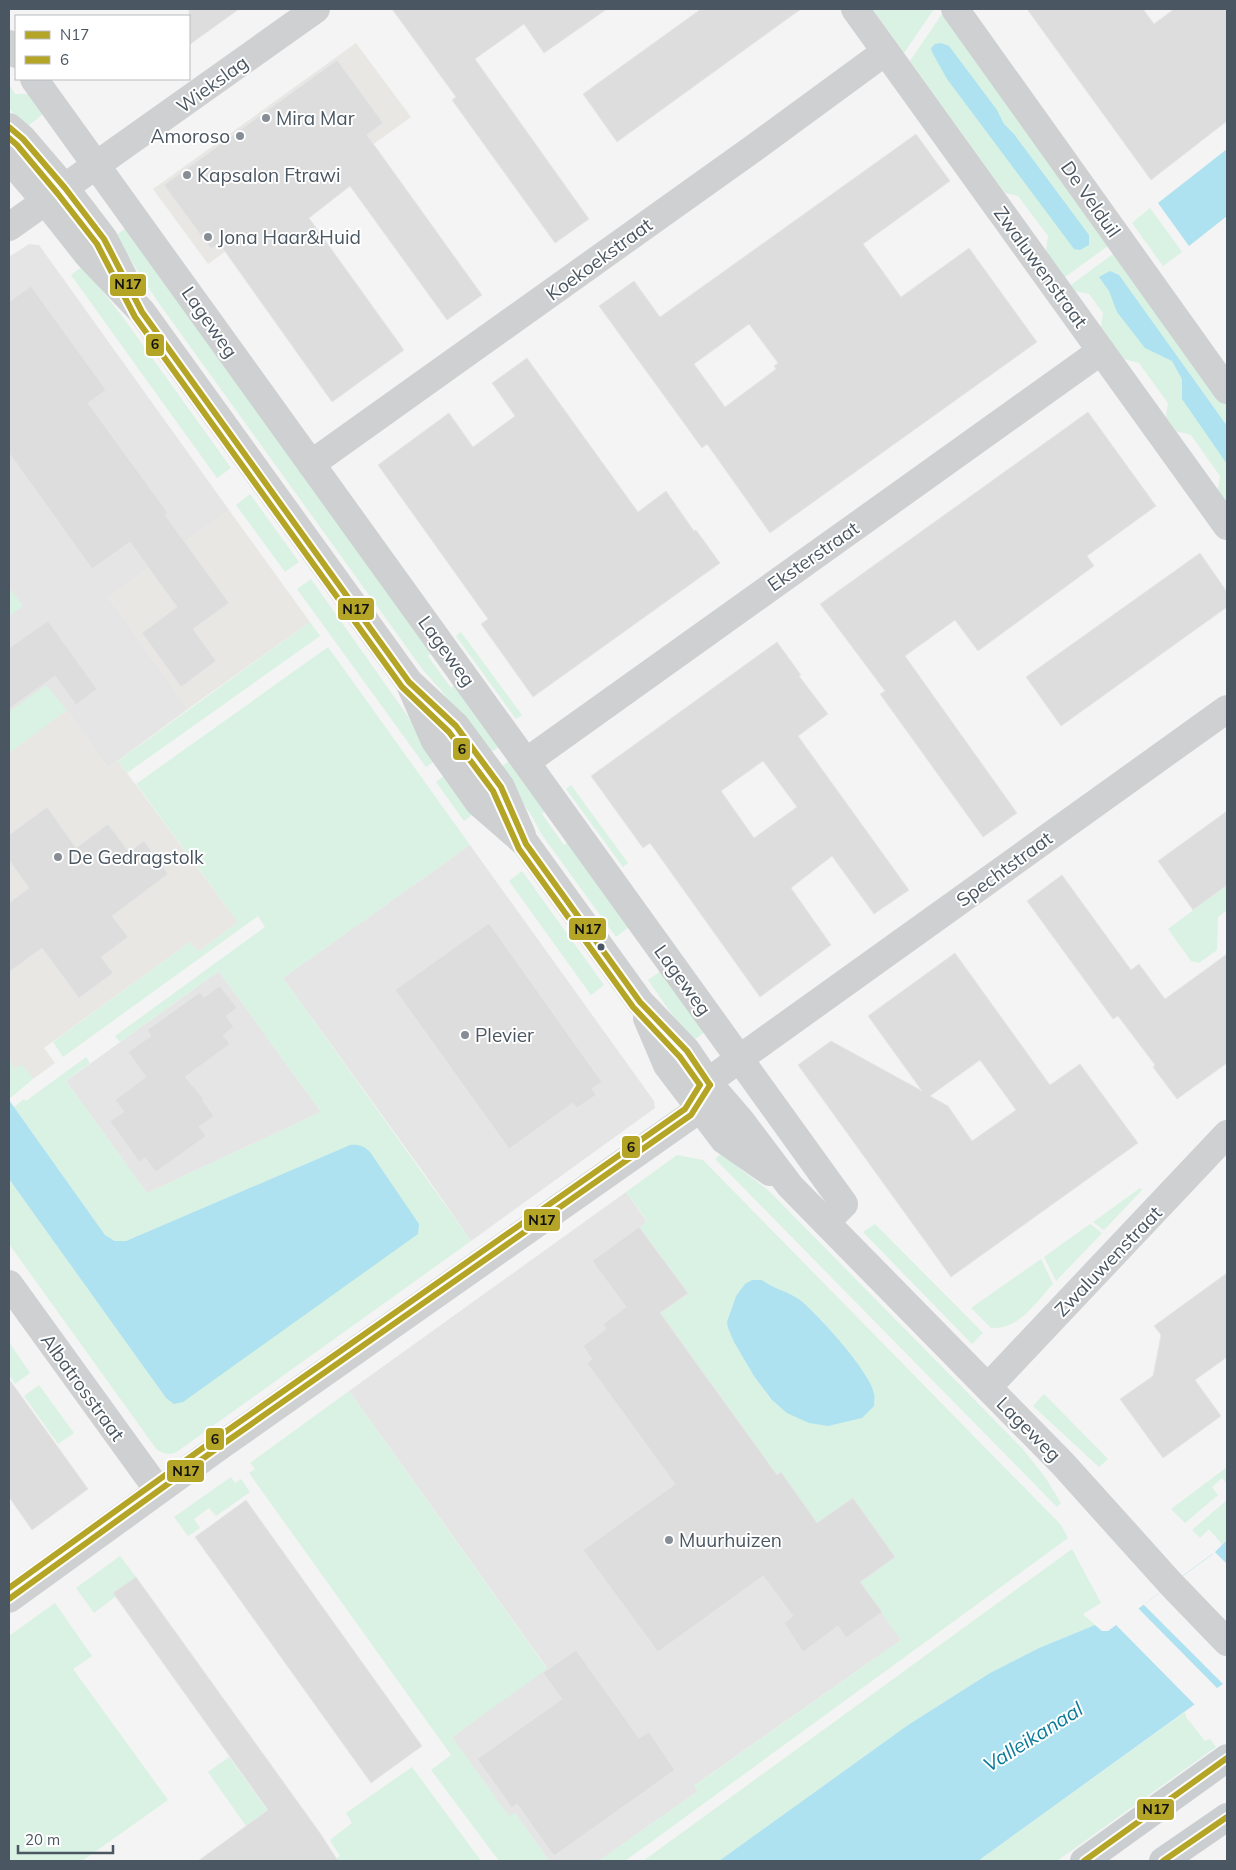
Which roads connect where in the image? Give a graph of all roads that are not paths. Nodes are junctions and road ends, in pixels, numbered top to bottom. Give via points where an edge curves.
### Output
1 (316, 9) edge
2 (855, 9) edge
3 (965, 13) edge
4 (885, 52) junction
5 (35, 80) edge
6 (9, 127) edge
7 (9, 159) edge
8 (98, 165) junction
9 (55, 195) junction
10 (9, 227) edge
11 (1101, 351) junction
12 (1227, 390) edge
13 (311, 464) junction
14 (1227, 526) edge
15 (1227, 709) edge
16 (526, 762) junction
17 (739, 1058) junction
18 (704, 1095) junction
19 (1227, 1134) edge
20 (826, 1222) junction
21 (9, 1284) edge
22 (988, 1387) junction
23 (158, 1490) junction
24 (9, 1599) edge
25 (1227, 1642) edge
26 (1227, 1758) edge
27 (1227, 1817) edge
28 (1084, 1861) edge
29 (1163, 1861) edge

1 - 8 street, Wiekslag
2 - 4 street, Zwaluwenstraat
3 - 12 street, De Velduil
4 - 11 street, Zwaluwenstraat
4 - 13 street, Koekoekstraat
5 - 8 street, Lageweg
6 - 9 street, Lageweg via 23,139
7 - 9 street, Lageweg
8 - 9 street, Wiekslag
8 - 13 street, Lageweg
9 - 10 street, Wiekslag
9 - 18 street, Lageweg via 87,254 142,312 409,682 456,726 496,780 526,844 640,1002 666,1065
11 - 14 street, Zwaluwenstraat
11 - 16 street, Eksterstraat
13 - 16 street, Lageweg
15 - 17 street, Spechtstraat
16 - 17 street, Lageweg
17 - 18 street, Spechtstraat via 716,1076
17 - 20 street, Lageweg via 844,1204
18 - 20 street, Lageweg via 724,1140 790,1186
18 - 23 street, Spechtstraat via 691,1115 676,1126
19 - 22 street, Zwaluwenstraat
20 - 22 street, Lageweg
21 - 23 street, Albatrosstraat
22 - 25 street, Lageweg
23 - 24 street, Spechtstraat
26 - 28 main road
27 - 29 main road

